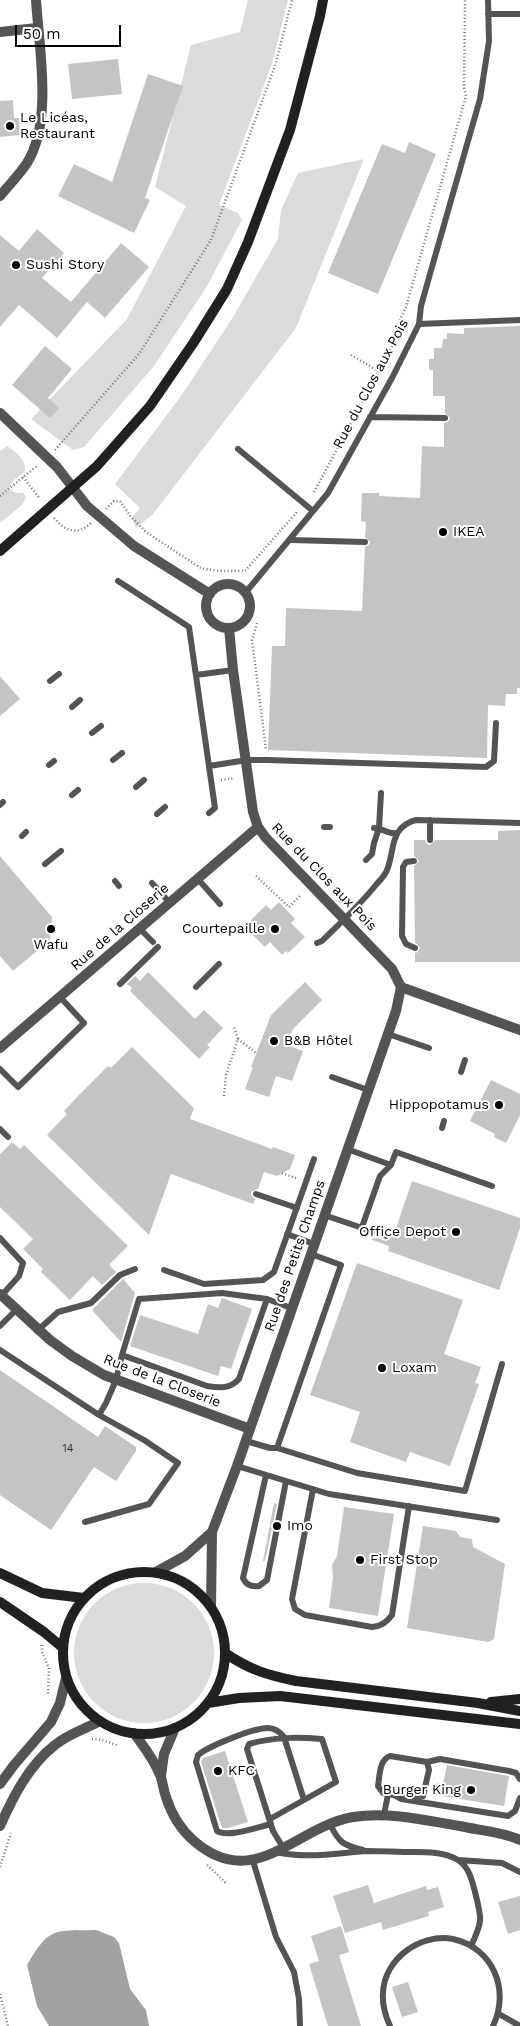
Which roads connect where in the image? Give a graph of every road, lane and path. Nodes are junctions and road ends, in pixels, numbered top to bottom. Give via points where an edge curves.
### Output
1 (36, 0) edge
2 (292, 0) edge
3 (323, 0) edge
4 (465, 0) edge
5 (488, 0) edge
6 (488, 14) junction
7 (520, 14) edge
8 (37, 28) junction
9 (0, 32) edge
10 (0, 196) edge
11 (520, 320) edge
12 (419, 324) junction
13 (351, 355) dead end
14 (380, 372) junction
15 (0, 413) edge
16 (370, 417) junction
17 (444, 418) dead end
18 (57, 447) dead end
19 (238, 450) dead end
20 (35, 468) dead end
21 (73, 488) junction
22 (0, 496) edge
23 (304, 504) junction
24 (314, 512) junction
25 (291, 540) junction
26 (365, 542) dead end
27 (0, 551) edge
28 (255, 560) dead end
29 (118, 581) dead end
30 (246, 592) junction
31 (210, 594) junction
32 (257, 623) dead end
33 (229, 628) junction
34 (233, 670) junction
35 (59, 674) dead end
36 (196, 675) junction
37 (50, 680) dead end
38 (80, 700) dead end
39 (72, 707) dead end
40 (496, 723) dead end
41 (101, 726) dead end
42 (92, 733) dead end
43 (266, 750) dead end
44 (122, 753) dead end
45 (113, 760) dead end
46 (247, 760) junction
47 (209, 768) junction
48 (204, 775) dead end
49 (235, 778) dead end
50 (144, 780) dead end
51 (211, 781) junction
52 (136, 788) dead end
53 (381, 793) dead end
54 (165, 807) dead end
55 (209, 812) dead end
56 (157, 814) dead end
57 (430, 820) junction
58 (520, 823) edge
59 (258, 827) junction
60 (376, 828) junction
61 (398, 833) junction
62 (430, 840) dead end
63 (61, 851) dead end
64 (366, 860) dead end
65 (414, 862) dead end
66 (45, 864) dead end
67 (256, 876) dead end
68 (197, 878) junction
69 (152, 884) dead end
70 (301, 895) dead end
71 (169, 902) junction
72 (220, 904) dead end
73 (345, 919) junction
74 (139, 928) junction
75 (317, 943) dead end
76 (415, 948) dead end
77 (219, 964) dead end
78 (120, 984) dead end
79 (401, 987) junction
80 (196, 988) dead end
81 (60, 997) junction
82 (234, 1027) dead end
83 (520, 1030) edge
84 (388, 1034) junction
85 (238, 1039) junction
86 (0, 1048) edge
87 (429, 1048) dead end
88 (256, 1053) dead end
89 (465, 1060) dead end
90 (0, 1069) edge
91 (461, 1072) dead end
92 (332, 1077) dead end
93 (368, 1090) junction
94 (224, 1096) dead end
95 (0, 1129) edge
96 (8, 1137) dead end
97 (347, 1149) junction
98 (314, 1159) dead end
99 (391, 1165) junction
100 (282, 1173) dead end
101 (306, 1182) junction
102 (492, 1186) dead end
103 (256, 1194) dead end
104 (296, 1208) junction
105 (324, 1215) junction
106 (362, 1228) junction
107 (287, 1234) junction
108 (386, 1236) dead end
109 (0, 1238) edge
110 (313, 1249) junction
111 (135, 1269) dead end
112 (164, 1270) dead end
113 (1, 1294) edge
114 (267, 1299) junction
115 (292, 1308) junction
116 (16, 1310) junction
117 (0, 1326) edge
118 (37, 1331) junction
119 (0, 1350) edge
120 (122, 1355) junction
121 (502, 1364) dead end
122 (116, 1380) junction
123 (99, 1415) junction
124 (250, 1429) junction
125 (246, 1441) junction
126 (277, 1448) junction
127 (237, 1466) junction
128 (266, 1474) junction
129 (286, 1481) junction
130 (313, 1489) junction
131 (409, 1506) junction
132 (497, 1520) dead end
133 (84, 1522) dead end
134 (212, 1532) junction
135 (156, 1572) junction
136 (0, 1573) edge
137 (84, 1598) junction
138 (0, 1602) edge
139 (211, 1607) junction
140 (44, 1632) junction
141 (63, 1648) junction
142 (225, 1653) junction
143 (66, 1678) junction
144 (520, 1699) edge
145 (47, 1701) dead end
146 (208, 1703) junction
147 (478, 1703) junction
148 (520, 1711) edge
149 (100, 1721) junction
150 (520, 1724) edge
151 (175, 1728) junction
152 (134, 1733) junction
153 (284, 1737) junction
154 (83, 1741) dead end
155 (119, 1746) dead end
156 (427, 1762) junction
157 (161, 1776) junction
158 (520, 1779) edge
159 (0, 1784) edge
160 (391, 1795) junction
161 (520, 1798) edge
162 (304, 1800) junction
163 (384, 1815) junction
164 (271, 1821) junction
165 (330, 1824) junction
166 (0, 1826) edge
167 (13, 1829) dead end
168 (520, 1840) edge
169 (280, 1851) junction
170 (367, 1851) junction
171 (458, 1860) junction
172 (204, 1861) dead end
173 (253, 1861) junction
174 (0, 1867) edge
175 (520, 1872) edge
176 (226, 1883) dead end
177 (471, 1946) junction
178 (0, 1994) edge
179 (499, 2014) junction
180 (8, 2026) edge
181 (300, 2026) edge
182 (390, 2026) edge
183 (493, 2026) edge
184 (520, 2026) edge

1 - 8 street
2 - 18 path via 275,66 211,240 139,354
3 - 21 main road via 290,130 227,289 150,406
4 - 14 path via 466,96 396,339
5 - 6 lane, Rue du Clos aux Pois
6 - 7 lane
6 - 12 lane, Rue du Clos aux Pois via 489,41 480,99 421,306
8 - 9 street
8 - 10 street via 43,104 41,123 27,162
11 - 12 lane
12 - 16 lane, Rue du Clos aux Pois
13 - 14 path
14 - 23 path via 313,494
15 - 21 street via 57,466
16 - 17 lane
16 - 24 lane, Rue du Clos aux Pois
19 - 23 lane
20 - 22 path
21 - 27 main road
21 - 31 street via 87,506 134,546
23 - 24 lane
23 - 28 path
24 - 25 lane, Rue du Clos aux Pois
25 - 26 lane
25 - 30 lane, Rue du Clos aux Pois
29 - 36 lane via 176,622 189,627 190,653
30 - 31 street via 241,587 227,584 220,585
30 - 33 street via 249,612 242,623
31 - 33 street via 206,607 211,619
32 - 43 path via 252,640
33 - 34 street, Rue du Clos aux Pois
34 - 36 lane
34 - 46 street, Rue du Clos aux Pois
35 - 37 lane
36 - 47 lane via 195,693
38 - 39 lane
40 - 46 lane via 494,761 486,767
41 - 42 lane
44 - 45 lane
46 - 47 lane
46 - 59 street, Rue du Clos aux Pois
47 - 48 lane
47 - 51 lane
49 - 51 path
50 - 52 lane
51 - 55 lane via 215,808
53 - 60 lane
54 - 56 lane
57 - 58 lane
57 - 61 lane via 412,821
57 - 62 lane
59 - 68 street, Rue de la Closerie
59 - 73 street, Rue du Clos aux Pois
60 - 61 lane via 389,834
60 - 64 lane via 372,854
61 - 73 lane via 386,872
63 - 66 lane
65 - 76 lane via 406,862 402,867 402,936 406,944
67 - 70 path via 288,907
68 - 71 street, Rue de la Closerie
68 - 72 lane
69 - 71 lane
71 - 74 street, Rue de la Closerie
73 - 75 lane
73 - 79 street, Rue du Clos aux Pois via 392,969
74 - 78 lane via 155,945
74 - 81 street, Rue de la Closerie
77 - 80 lane
79 - 83 street
79 - 84 street, Rue des Petits Champs
81 - 86 street, Rue de la Closerie
81 - 90 lane via 84,1024 18,1087
82 - 85 path
84 - 87 lane
84 - 93 street, Rue des Petits Champs
85 - 88 path
85 - 94 path via 226,1075
89 - 91 lane
92 - 93 lane
93 - 97 street, Rue des Petits Champs
95 - 96 lane
97 - 99 lane
97 - 105 street, Rue des Petits Champs
98 - 101 lane
99 - 102 lane via 396,1152
99 - 106 lane via 380,1176
100 - 101 path
101 - 104 lane
103 - 104 lane
104 - 107 lane
105 - 106 lane
105 - 110 street, Rue des Petits Champs
106 - 108 lane
107 - 110 lane
107 - 112 lane via 274,1272 263,1280 204,1284
109 - 113 lane via 22,1263 19,1276
110 - 115 street, Rue des Petits Champs
110 - 126 lane via 341,1265
111 - 118 lane via 120,1275 91,1303 58,1312
113 - 116 street, Rue de la Closerie
114 - 115 lane
114 - 120 lane via 222,1293 139,1299
114 - 120 lane via 239,1379 234,1385 208,1386
115 - 124 street, Rue des Petits Champs
116 - 117 lane
116 - 118 street, Rue de la Closerie
118 - 122 street, Rue de la Closerie via 72,1356
119 - 123 lane
120 - 122 lane
121 - 126 lane via 465,1491 356,1474
122 - 123 lane
122 - 124 street, Rue de la Closerie
123 - 133 lane via 178,1463 149,1504
124 - 125 street, Rue des Petits Champs
125 - 126 lane
125 - 127 street, Rue des Petits Champs
127 - 128 lane
127 - 134 street, Rue des Petits Champs
128 - 129 lane
128 - 129 lane via 243,1578 252,1586 259,1586 267,1580
129 - 130 lane
130 - 131 lane
130 - 131 lane via 292,1599 295,1609 305,1615 372,1627 387,1622 392,1615
131 - 132 lane
134 - 135 street, Rue des Petits Champs via 185,1556
134 - 139 street, Rue des Petits Champs
135 - 137 main road via 130,1573 113,1578
135 - 139 main road via 190,1586
136 - 137 main road via 42,1593
137 - 141 main road via 69,1621
138 - 140 main road
139 - 142 main road via 222,1629
140 - 141 main road
140 - 145 path via 42,1652 49,1668 50,1682
141 - 143 main road
142 - 146 main road via 221,1680
142 - 147 main road via 245,1667 296,1682
143 - 149 main road via 79,1702
143 - 159 street via 51,1722
144 - 147 main road
146 - 150 main road via 280,1696
146 - 151 main road via 193,1718
147 - 148 main road
149 - 152 main road
149 - 166 street via 54,1746 28,1774
151 - 152 main road via 155,1733
151 - 157 street via 164,1754
152 - 157 street
153 - 162 lane
153 - 162 lane via 322,1739 336,1782
153 - 164 lane via 249,1744 247,1749
153 - 164 lane via 268,1728 243,1734 203,1751 196,1762 217,1831 230,1834
154 - 155 path via 102,1740
156 - 158 lane via 440,1759 509,1771
156 - 160 lane via 429,1770 422,1796
156 - 160 lane via 385,1758 378,1786 379,1791
157 - 173 street via 176,1820 192,1840 215,1855
160 - 161 lane via 508,1816 515,1811
160 - 163 lane
162 - 164 lane
163 - 165 street via 350,1818
163 - 168 street via 486,1831
164 - 169 lane
165 - 169 street
165 - 170 lane via 345,1845
167 - 174 path
169 - 170 lane via 298,1856
169 - 173 street
170 - 171 lane via 426,1852
171 - 175 lane via 502,1864
171 - 177 lane via 472,1876 482,1917
172 - 176 path
173 - 181 lane via 276,1937 294,1972
177 - 179 lane via 486,1959 496,1975 501,1994
177 - 182 lane via 453,1939 433,1939 415,1945 399,1956 388,1972 383,1991 384,2010
178 - 180 path
179 - 183 lane
179 - 184 lane

